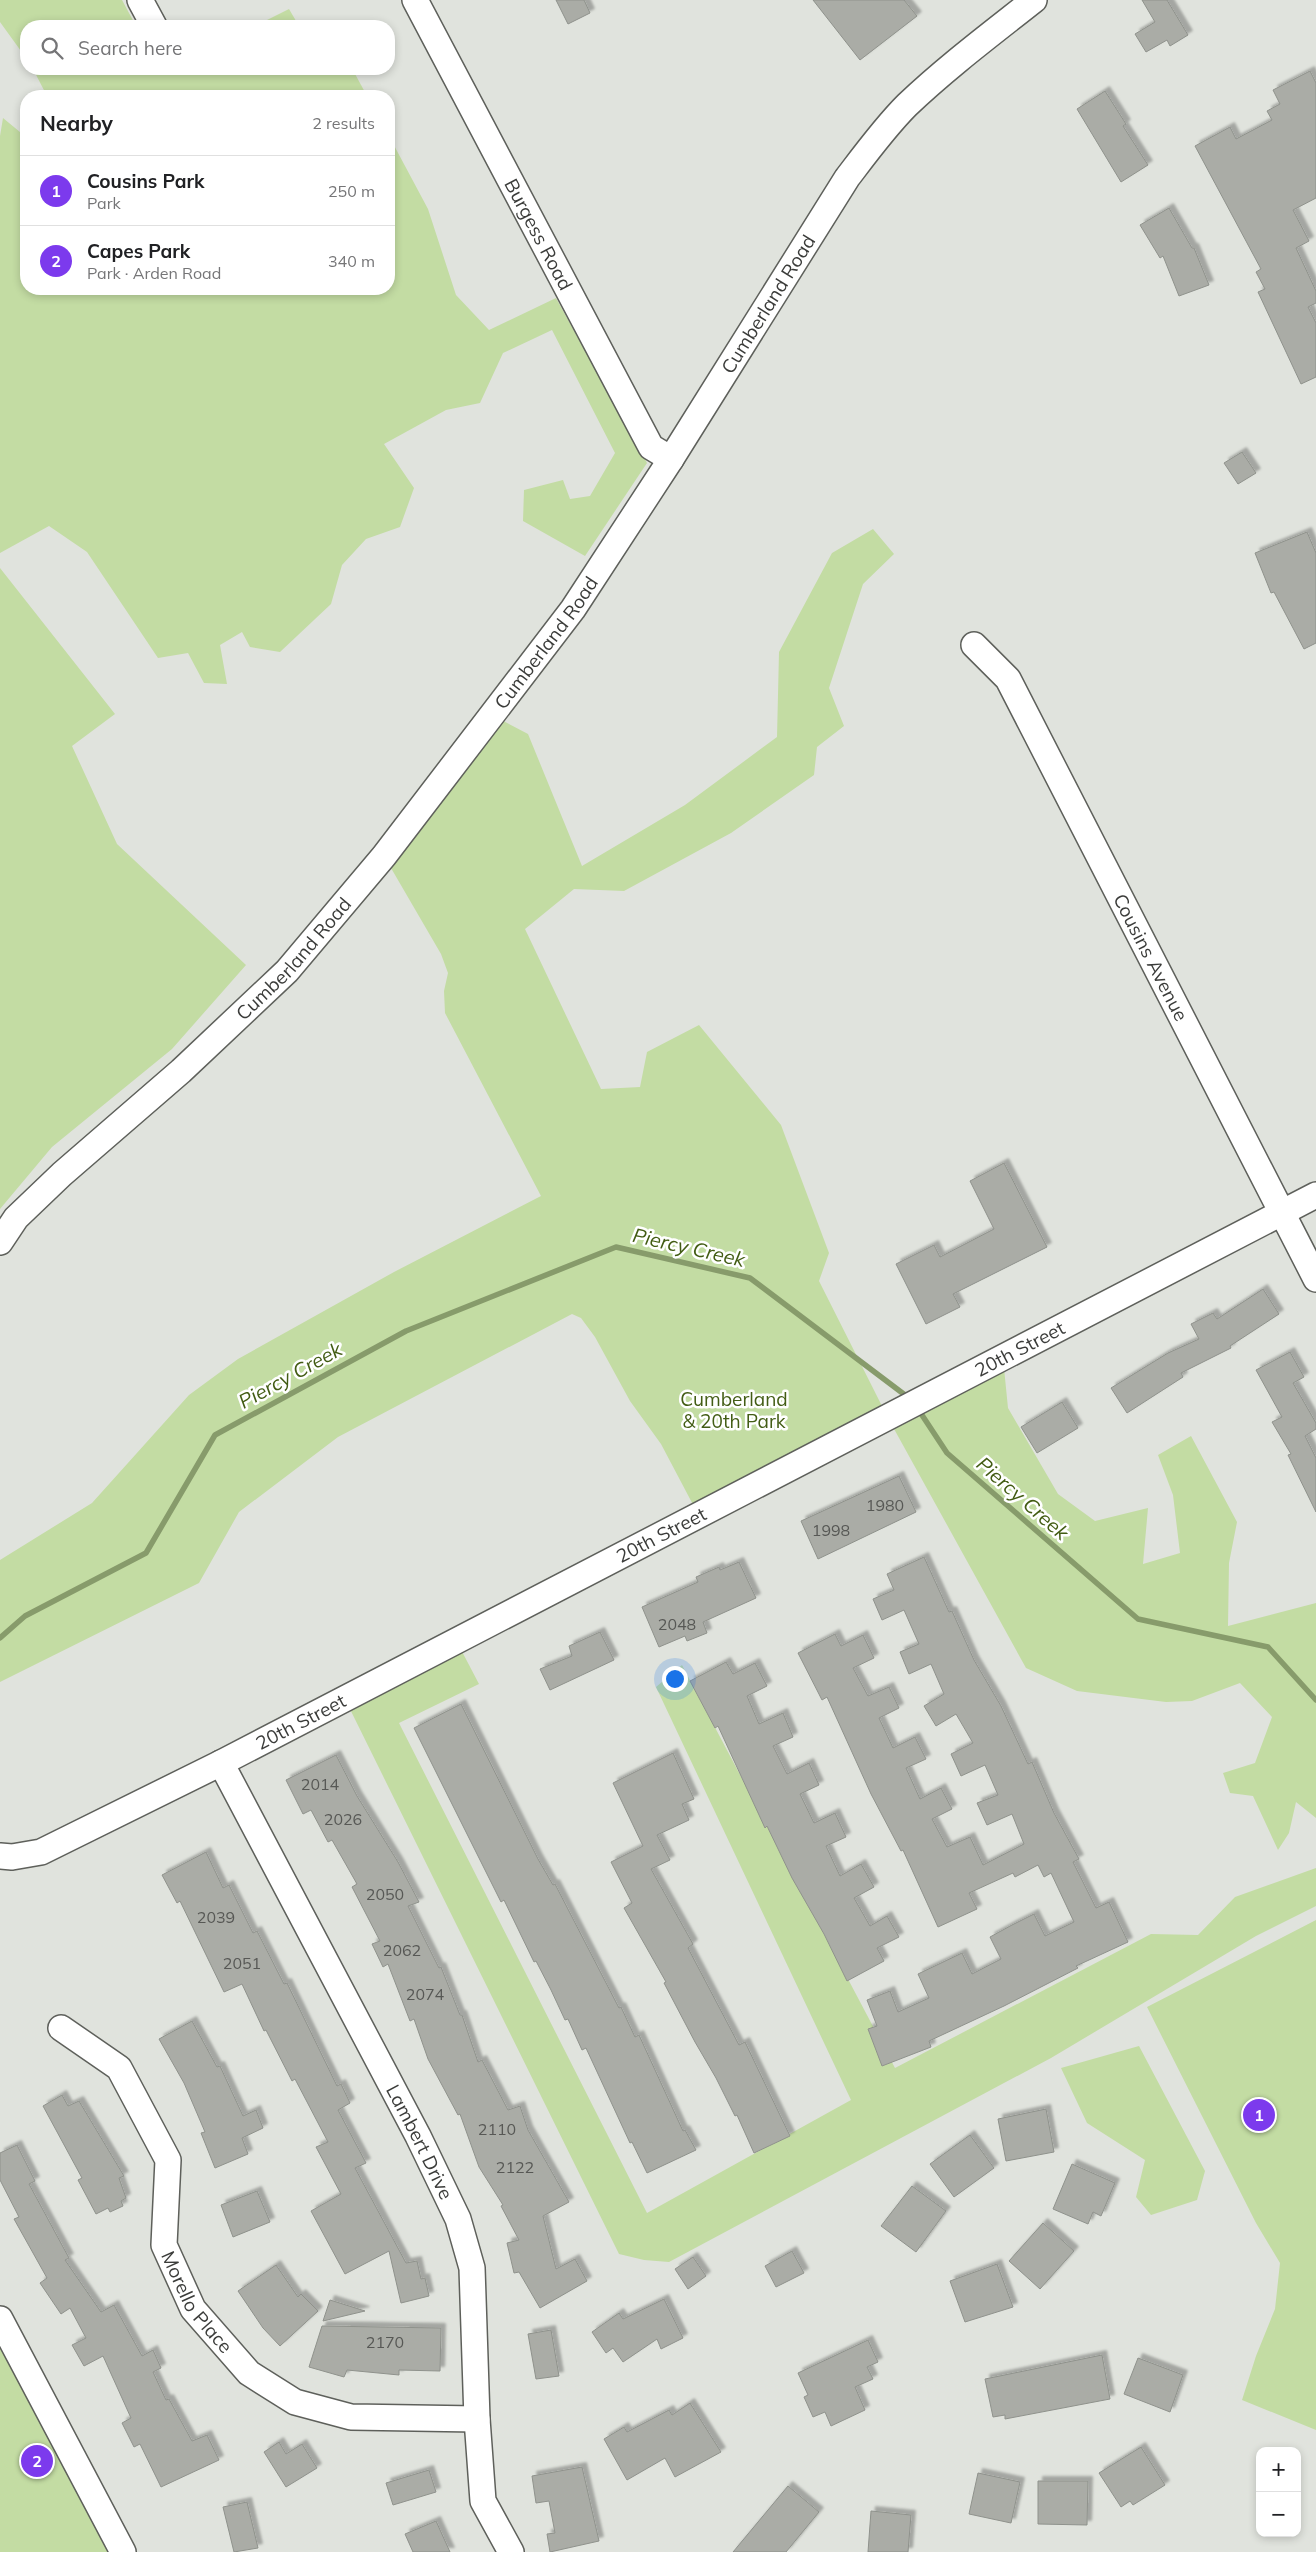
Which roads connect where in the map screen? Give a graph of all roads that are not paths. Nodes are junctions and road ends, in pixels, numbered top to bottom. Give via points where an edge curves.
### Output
1 (140, 0) edge
2 (415, 0) edge
3 (1034, 0) edge
4 (151, 20) edge
5 (671, 460) junction
6 (974, 645) dead end
7 (1316, 1195) edge
8 (1282, 1213) junction
9 (0, 1242) edge
10 (1316, 1279) edge
11 (221, 1763) junction
12 (0, 1856) edge
13 (61, 2028) dead end
14 (0, 2319) edge
15 (477, 2419) junction
16 (123, 2552) edge
17 (510, 2552) edge

1 - 4 street
2 - 5 street, Burgess Road via 650,447
3 - 5 street, Cumberland Road via 936,78 876,140 847,178
5 - 9 street, Cumberland Road via 573,609 384,856 288,972 181,1071 62,1174 16,1218
6 - 8 street, Cousins Avenue via 1008,679
7 - 8 street, 20th Street
8 - 10 street, Cousins Avenue
8 - 11 street, 20th Street
11 - 12 street, 20th Street via 41,1852
11 - 15 street, Lambert Drive via 458,2219 472,2268
13 - 15 street, Morello Place via 119,2068 168,2160 164,2245 194,2309 249,2373 295,2402 351,2417
14 - 16 street
15 - 17 street, Lambert Drive via 483,2501

